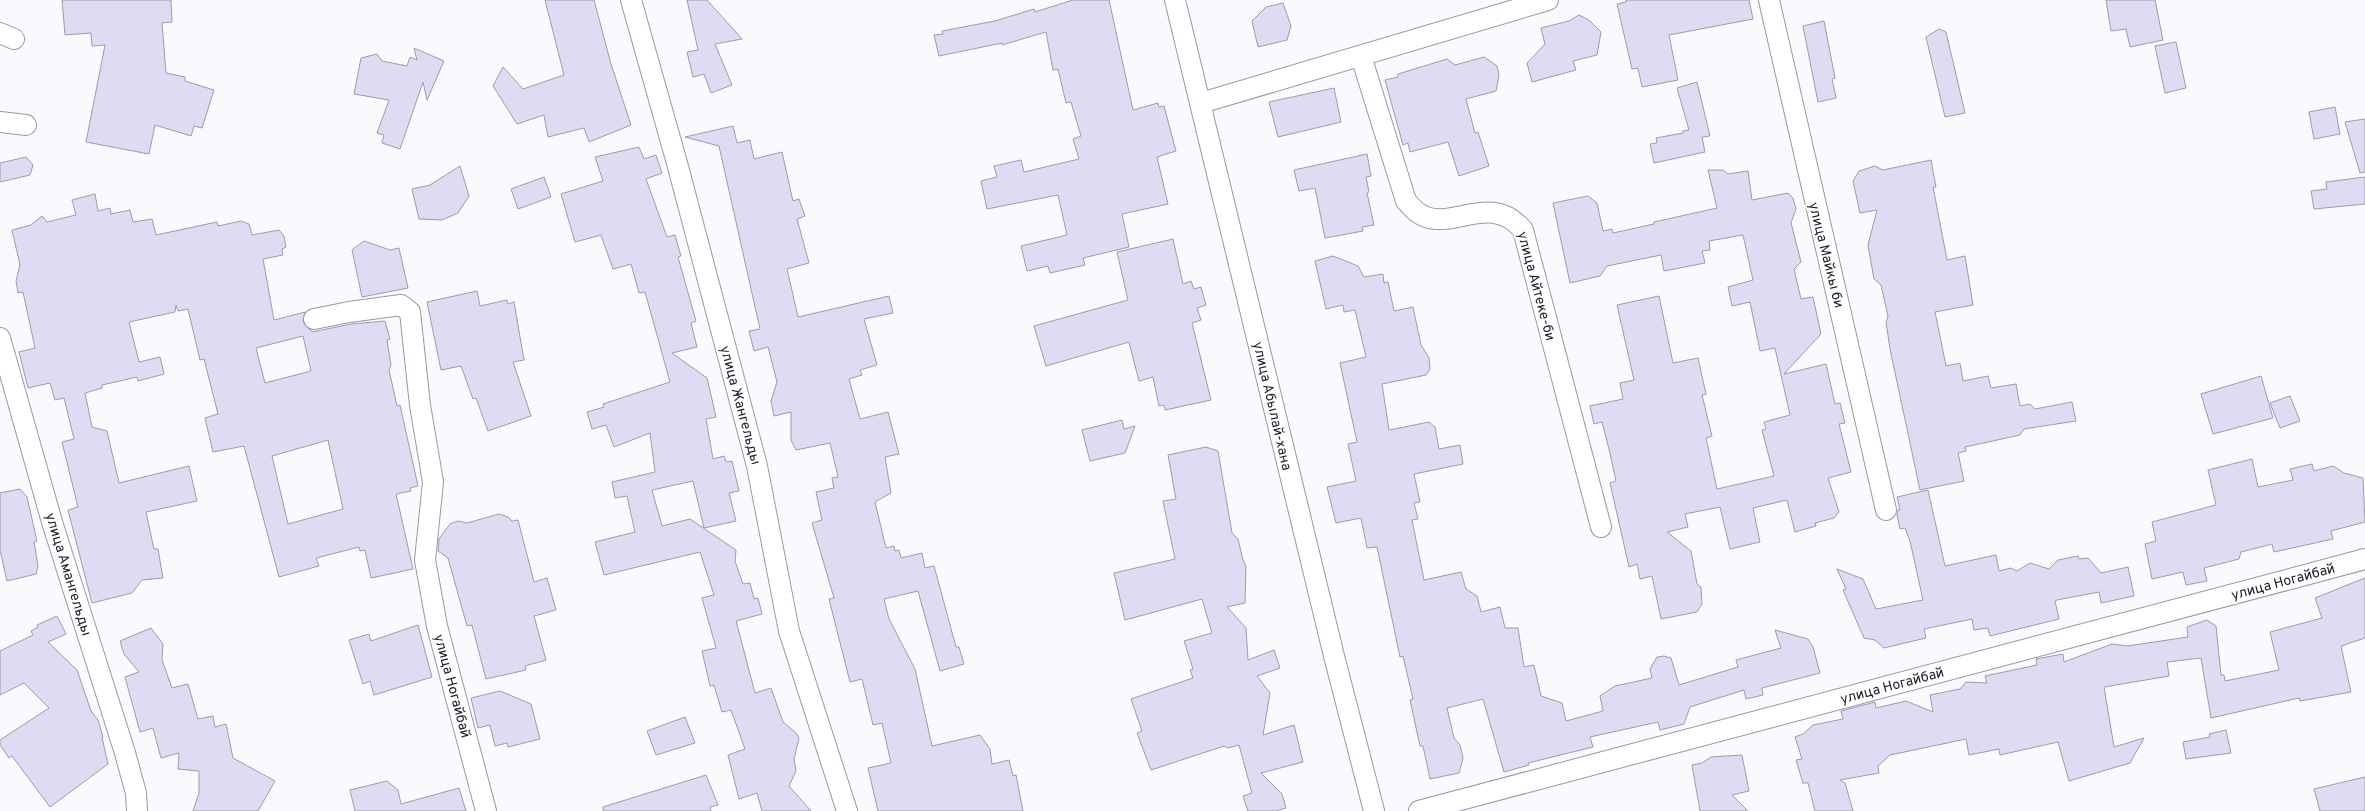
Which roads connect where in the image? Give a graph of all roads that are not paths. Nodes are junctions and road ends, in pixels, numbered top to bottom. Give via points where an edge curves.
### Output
1 (631, 0) edge
2 (1175, 0) edge
3 (1548, 0) edge
4 (1769, 0) edge
5 (1362, 56) junction
6 (1201, 102) junction
7 (0, 122) edge
8 (26, 125) dead end
9 (314, 319) dead end
10 (0, 338) edge
11 (1886, 510) dead end
12 (1601, 527) dead end
13 (2365, 559) edge
14 (137, 811) edge
15 (486, 811) edge
16 (847, 811) edge
17 (1374, 811) edge
18 (1419, 811) edge

1 - 16 street, улица Жангельды via 757,466 789,631
2 - 6 street, улица Абылай-хана
3 - 5 street
4 - 11 street, улица Майкы би
5 - 6 street
5 - 12 street, улица Айтеке-би via 1406,201 1418,214 1435,218 1496,212 1514,219 1524,230
6 - 17 street, улица Абылай-хана
7 - 8 street
9 - 15 street, улица Ногайбай via 401,306 410,312 420,405 433,482 425,560 437,626
10 - 14 street, улица Амангельды via 52,522 125,753 136,793
13 - 18 street, улица Ногайбай

